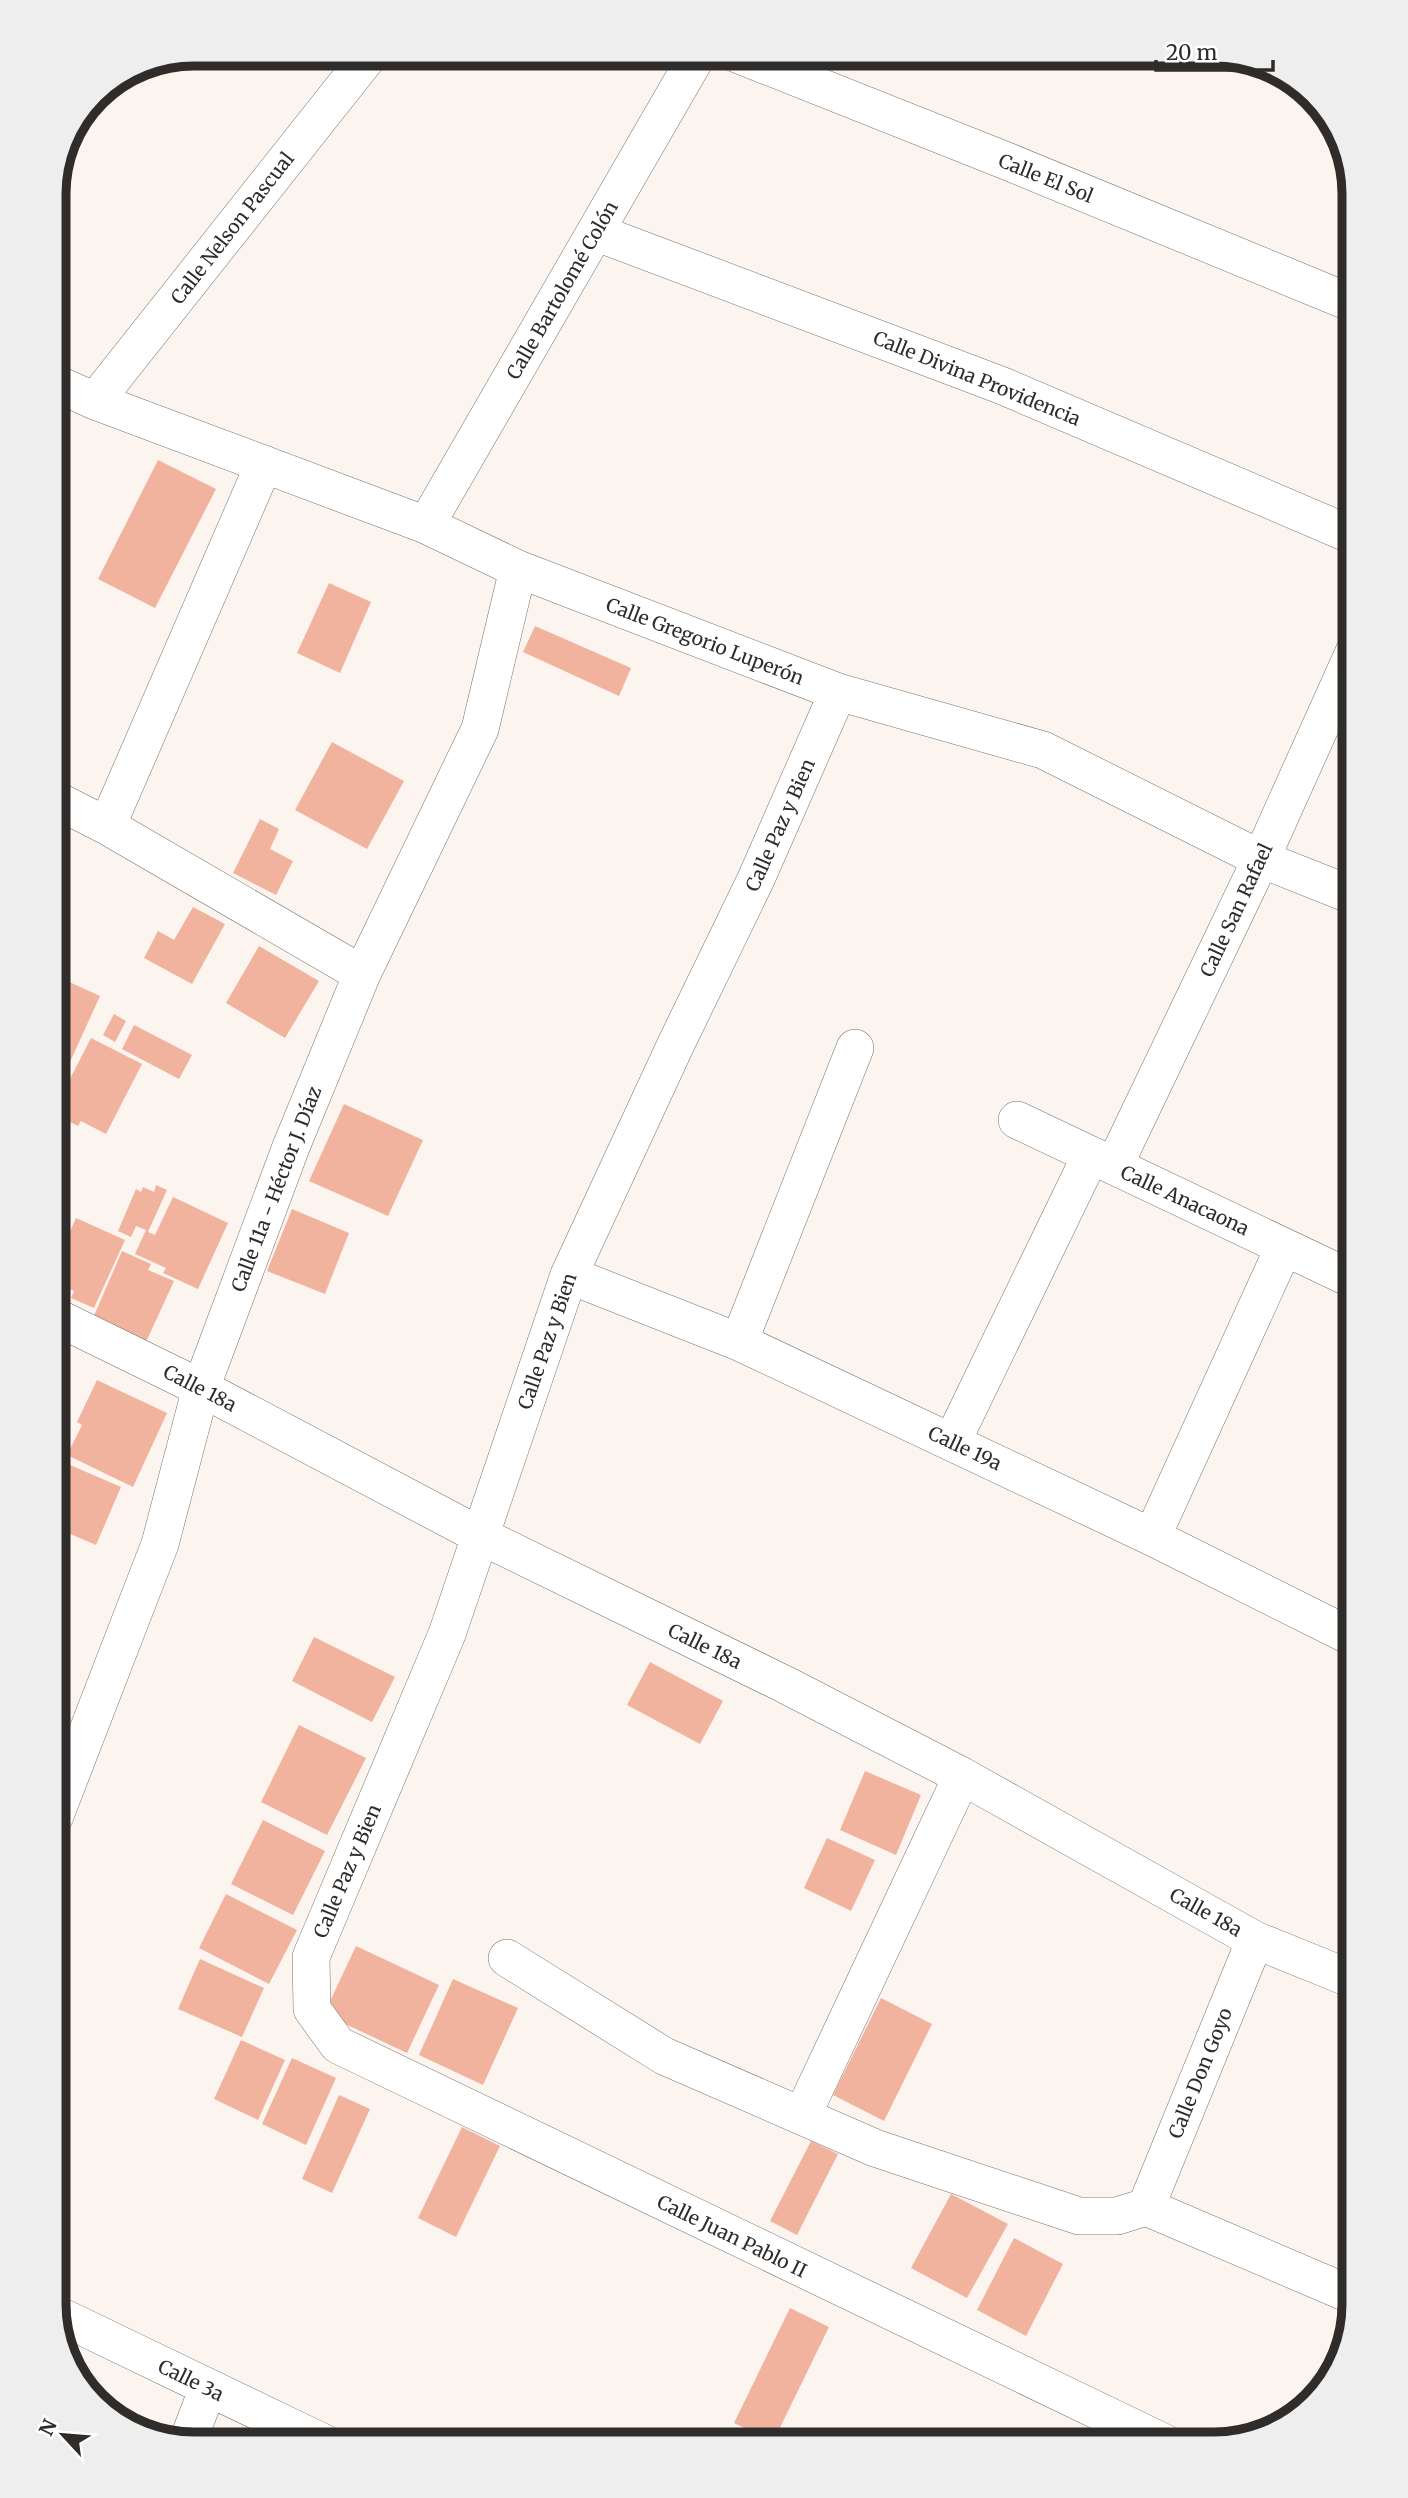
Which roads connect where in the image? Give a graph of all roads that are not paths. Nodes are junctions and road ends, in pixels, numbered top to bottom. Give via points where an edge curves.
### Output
1 (360, 66) edge
2 (691, 66) edge
3 (769, 67) edge
4 (595, 232) junction
5 (1342, 299) edge
6 (67, 389) edge
7 (95, 401) junction
8 (264, 464) junction
9 (426, 525) junction
10 (1342, 531) edge
11 (518, 569) junction
12 (1342, 679) edge
13 (838, 692) junction
14 (67, 805) edge
15 (107, 826) junction
16 (1261, 859) junction
17 (1342, 891) edge
18 (362, 974) junction
19 (855, 1048) dead end
20 (1017, 1120) dead end
21 (1103, 1161) junction
22 (1284, 1247) junction
23 (1342, 1274) edge
24 (569, 1275) junction
25 (66, 1322) edge
26 (739, 1342) junction
27 (201, 1388) junction
28 (952, 1442) junction
29 (481, 1536) junction
30 (1152, 1537) junction
31 (1342, 1631) edge
32 (962, 1776) junction
33 (66, 1786) edge
34 (1255, 1940) junction
35 (508, 1958) dead end
36 (1342, 1975) edge
37 (312, 2009) joint
38 (802, 2116) junction
39 (1146, 2207) junction
40 (1342, 2290) edge
41 (68, 2319) edge
42 (208, 2388) junction
43 (192, 2431) edge
44 (300, 2431) edge
45 (1142, 2432) edge

1 - 7 street, Calle Nelson Pascual
2 - 4 street, Calle Bartolomé Colón
3 - 5 street, Calle El Sol
4 - 9 street, Calle Bartolomé Colón
4 - 10 street, Calle Divina Providencia via 1003,386
6 - 7 street, Calle Gregorio Luperón
7 - 8 street, Calle Gregorio Luperón
8 - 9 street, Calle Gregorio Luperón
8 - 15 street
9 - 11 street, Calle Gregorio Luperón
11 - 13 street, Calle Gregorio Luperón
11 - 18 street, Calle 11a - Héctor J. Díaz via 480,729
12 - 16 street, Calle San Rafael
13 - 16 street, Calle Gregorio Luperón via 1044,750
13 - 24 street, Calle Paz y Bien via 756,879
14 - 15 street
15 - 18 street
16 - 17 street, Calle Gregorio Luperón
16 - 21 street, Calle San Rafael
18 - 27 street, Calle 11a - Héctor J. Díaz via 290,1147
19 - 26 street
20 - 21 street, Calle Anacaona
21 - 22 street, Calle Anacaona
21 - 28 street, Calle San Rafael
22 - 23 street, Calle Anacaona
22 - 30 street
24 - 26 street, Calle 19a
24 - 29 street, Calle Paz y Bien
25 - 27 street, Calle 18a
26 - 28 street, Calle 19a
27 - 29 street, Calle 18a
27 - 33 street, Calle 11a - Héctor J. Díaz via 160,1544
28 - 30 street, Calle 19a
29 - 32 street, Calle 18a
29 - 37 street, Calle Paz y Bien via 447,1634 312,1957
30 - 31 street, Calle 19a
32 - 34 street, Calle 18a
32 - 38 street
34 - 36 street, Calle 18a
34 - 39 street, Calle Don Goyo
35 - 38 street via 664,2056
37 - 45 street, Calle Juan Pablo II via 338,2045
38 - 39 street via 874,2148 1079,2216 1117,2216
39 - 40 street
41 - 42 street, Calle 3a
42 - 43 street
42 - 44 street, Calle 3a

